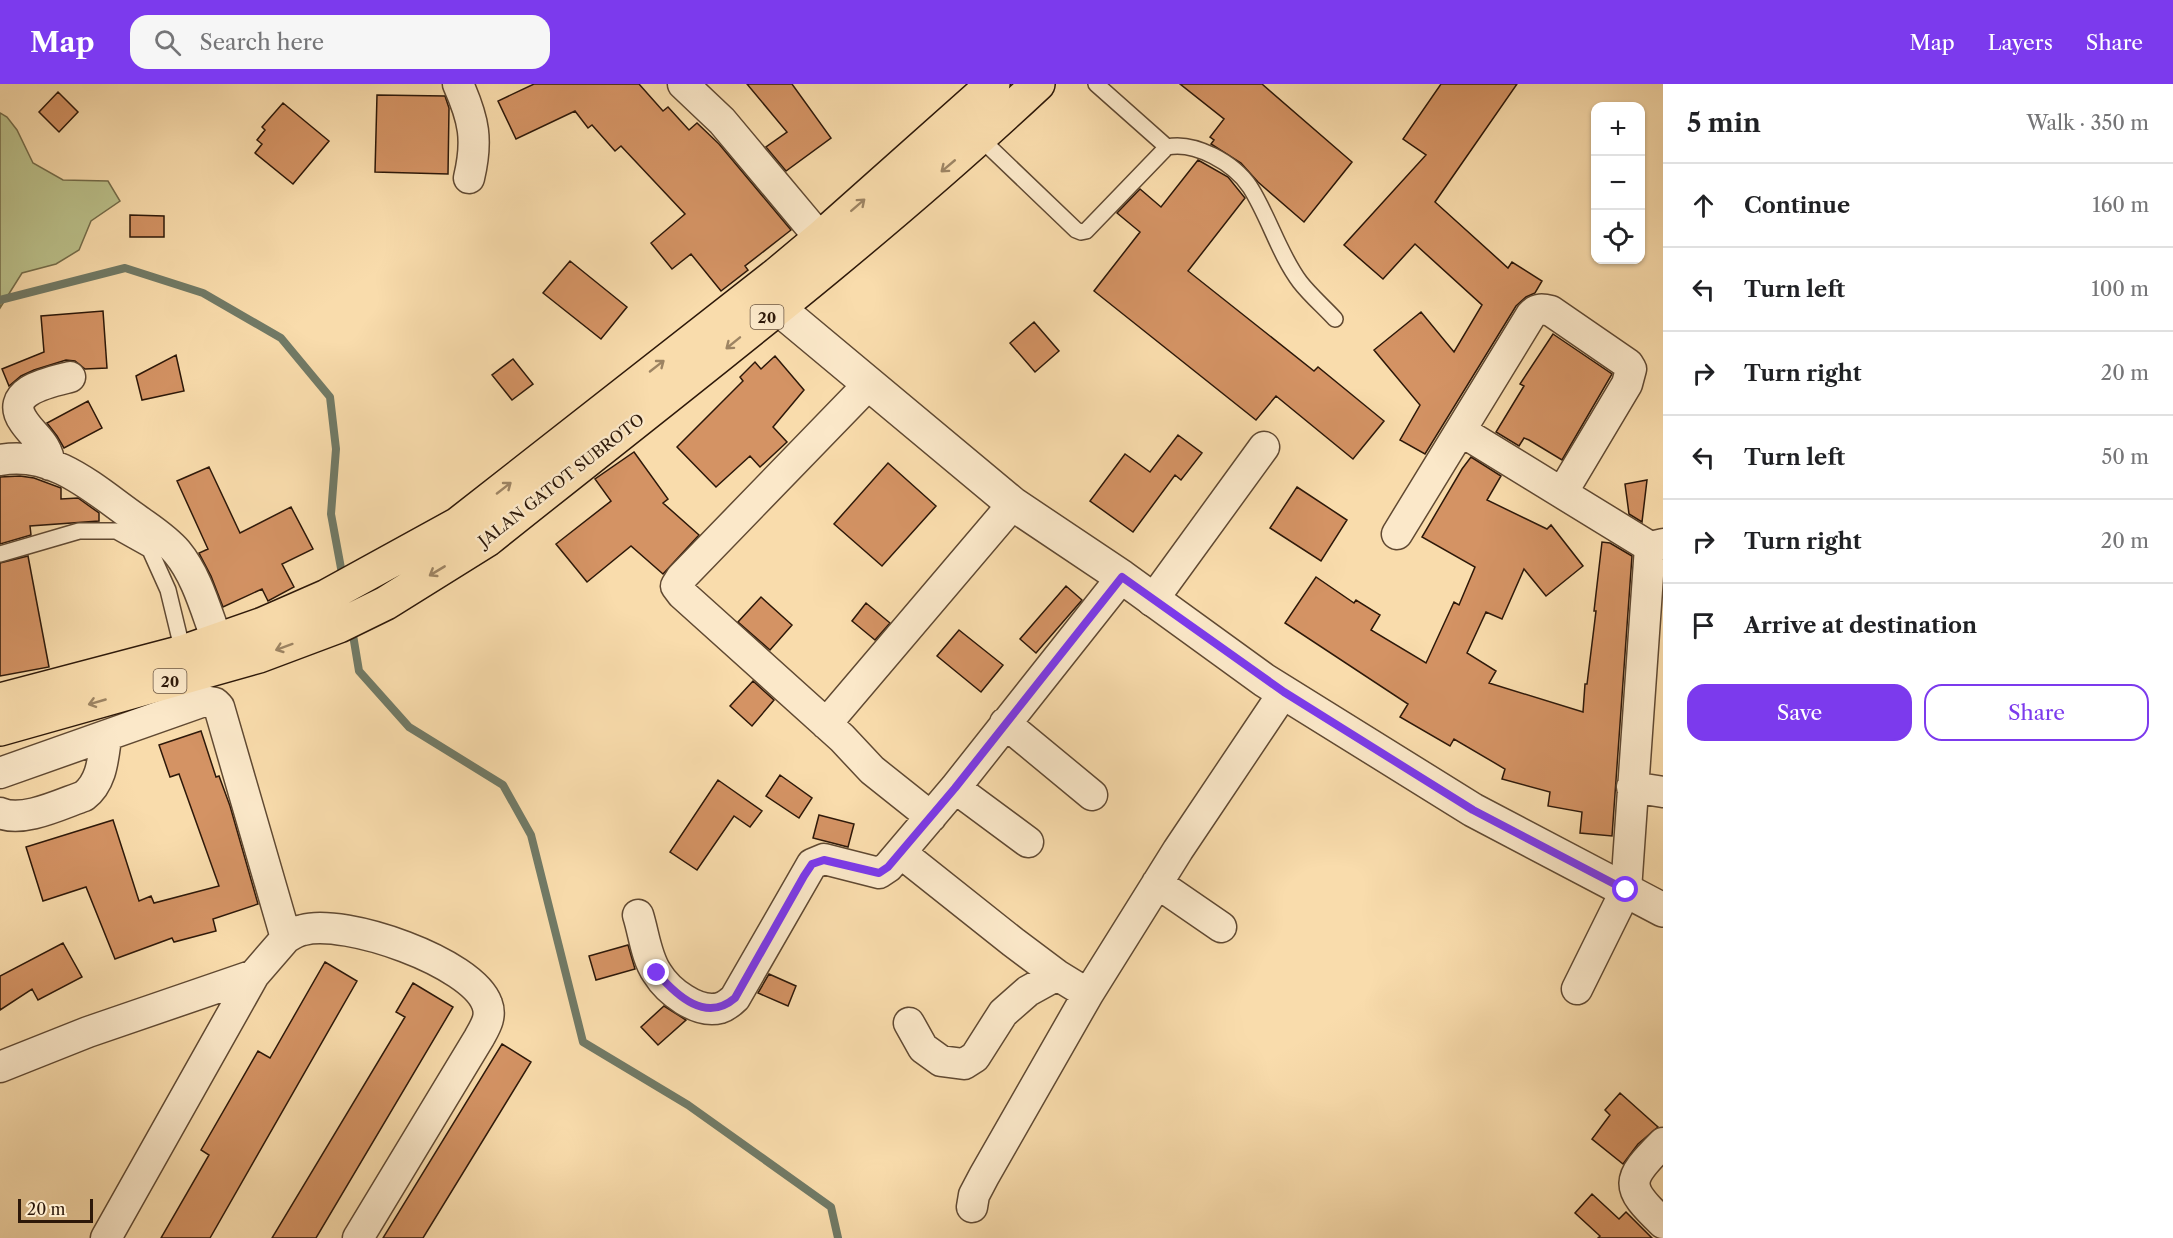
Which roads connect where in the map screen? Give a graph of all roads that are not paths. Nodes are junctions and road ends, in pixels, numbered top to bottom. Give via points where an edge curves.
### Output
1 (458, 84) edge
2 (683, 84) edge
3 (993, 84) edge
4 (1038, 84) edge
5 (1096, 84) edge
6 (981, 139) junction
7 (1167, 147) junction
8 (469, 178) dead end
9 (820, 238) junction
10 (769, 297) junction
11 (1335, 319) dead end
12 (70, 377) dead end
13 (869, 384) junction
14 (1461, 431) junction
15 (1264, 447) dead end
16 (0, 460) edge
17 (50, 465) junction
18 (1563, 493) junction
19 (1013, 504) junction
20 (1397, 534) dead end
21 (1656, 545) edge
22 (0, 554) edge
23 (1122, 577) junction
24 (1152, 601) junction
25 (217, 640) junction
26 (185, 664) junction
27 (1652, 670) edge
28 (1284, 692) junction
29 (0, 700) edge
30 (1005, 723) junction
31 (826, 724) junction
32 (0, 729) edge
33 (106, 738) junction
34 (0, 773) edge
35 (1632, 787) junction
36 (955, 788) junction
37 (1663, 792) edge
38 (1092, 795) dead end
39 (0, 813) edge
40 (931, 817) junction
41 (1029, 842) dead end
42 (901, 853) junction
43 (1157, 883) junction
44 (1626, 890) junction
45 (1663, 910) edge
46 (638, 915) dead end
47 (1221, 927) dead end
48 (286, 938) junction
49 (254, 975) junction
50 (1057, 975) junction
51 (1577, 989) dead end
52 (1088, 994) junction
53 (909, 1023) dead end
54 (0, 1067) edge
55 (1663, 1143) edge
56 (972, 1208) dead end
57 (1663, 1223) edge
58 (106, 1238) edge
59 (358, 1238) edge

1 - 8 street via 475,140
2 - 9 street via 722,121
9 -> 3 highway, JALAN GATOT SUBROTO / 20
4 - 6 highway, JALAN GATOT SUBROTO / 20
5 - 7 lane
6 - 7 lane via 1081,232
6 -> 10 highway, JALAN GATOT SUBROTO / 20
7 - 11 lane via 1178,145 1204,151 1249,186 1300,282
9 - 10 highway, JALAN GATOT SUBROTO / 20
10 - 13 street
25 -> 10 highway, JALAN GATOT SUBROTO / 20 via 327,596 458,524
10 -> 26 highway, JALAN GATOT SUBROTO / 20 via 487,540 386,603 339,626 259,656
12 - 17 street via 27,391 18,405 24,423 48,453
13 - 19 street
13 - 31 street via 676,586
14 - 18 street
14 - 18 street via 1532,315 1538,309 1551,311 1631,369 1627,384
14 - 20 street
15 - 24 street
16 - 17 street via 36,459
17 - 25 street via 76,476 163,537 189,570
18 - 21 street
19 - 23 street
19 - 31 street
21 - 27 street
22 - 26 lane via 79,531 116,531 150,550 168,590
23 - 24 street
23 - 30 street
24 - 28 street
25 - 26 highway, JALAN GATOT SUBROTO / 20
26 - 29 highway, JALAN GATOT SUBROTO / 20
26 -> 32 highway, JALAN GATOT SUBROTO / 20
27 - 35 street
28 - 43 street
28 - 44 street via 1473,810
30 - 36 street
30 - 38 street
31 - 40 street via 872,770
33 - 34 street
33 - 39 street via 96,783 84,796 26,816
33 - 48 street via 204,701 219,707
35 - 37 street
35 - 44 street
36 - 40 street
36 - 41 street
40 - 42 street
42 - 46 street via 879,873 824,860 812,864 735,998 719,1008 703,1008 683,998 662,979 651,959
42 - 50 street
43 - 47 street
43 - 52 street
44 - 45 street
44 - 51 street
48 - 49 street
48 - 59 street via 303,930 319,929 366,934 392,942 467,979 487,1004 489,1019 479,1038
49 - 54 street
49 - 58 street
50 - 52 street
50 - 53 street via 1028,991 1003,1013 975,1057 964,1064 941,1061 923,1048
52 - 56 street via 984,1176
55 - 57 street via 1635,1174 1635,1185 1641,1202

